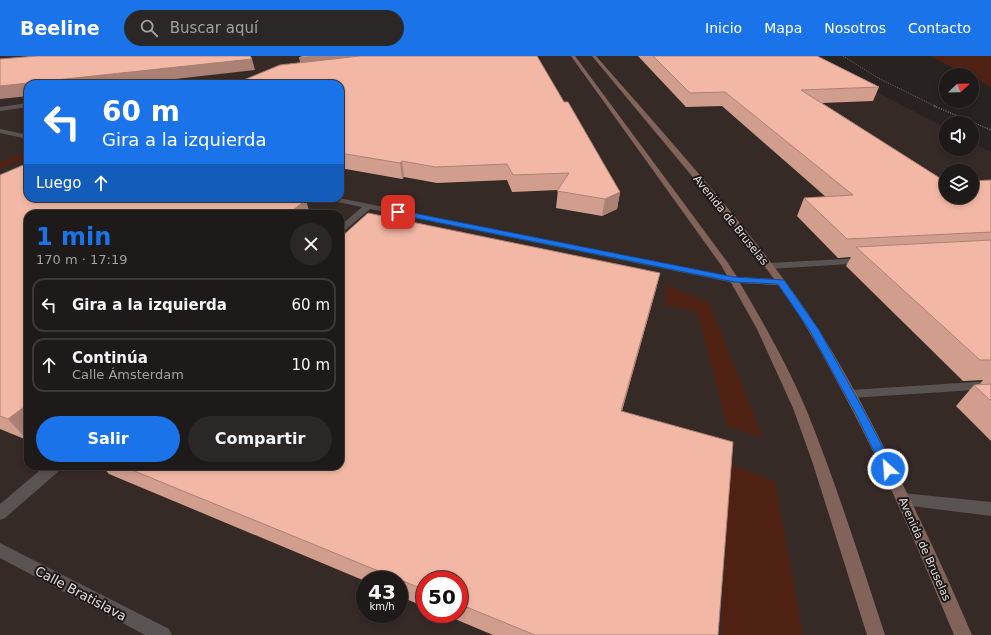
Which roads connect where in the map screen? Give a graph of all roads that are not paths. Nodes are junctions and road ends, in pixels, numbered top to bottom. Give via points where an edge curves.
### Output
1 (573, 56) edge
2 (594, 56) edge
3 (262, 78) edge
4 (241, 80) edge
5 (24, 106) edge
6 (0, 109) edge
7 (0, 131) edge
8 (24, 136) edge
9 (344, 201) edge
10 (368, 206) junction
11 (344, 227) edge
12 (874, 260) edge
13 (769, 266) junction
14 (734, 280) junction
15 (781, 282) junction
16 (991, 385) edge
17 (850, 394) junction
18 (50, 470) edge
19 (903, 499) junction
20 (991, 509) edge
21 (0, 513) edge
22 (0, 550) edge
23 (163, 635) edge
24 (876, 635) edge
25 (963, 635) edge

1 - 14 main road
2 - 13 main road, Avenida de Bruselas
3 - 4 street
5 - 6 street
7 - 8 street
9 - 10 street
10 - 11 street
10 - 14 street
12 - 13 street
13 - 15 main road, Avenida de Bruselas
14 - 15 main road
14 - 24 main road via 762,329 799,408 840,522
15 - 17 main road, Avenida de Bruselas via 814,330
16 - 17 street
17 - 19 main road, Avenida de Bruselas
18 - 21 street
19 - 20 street
19 - 25 main road, Avenida de Bruselas
22 - 23 street, Calle Bratislava

